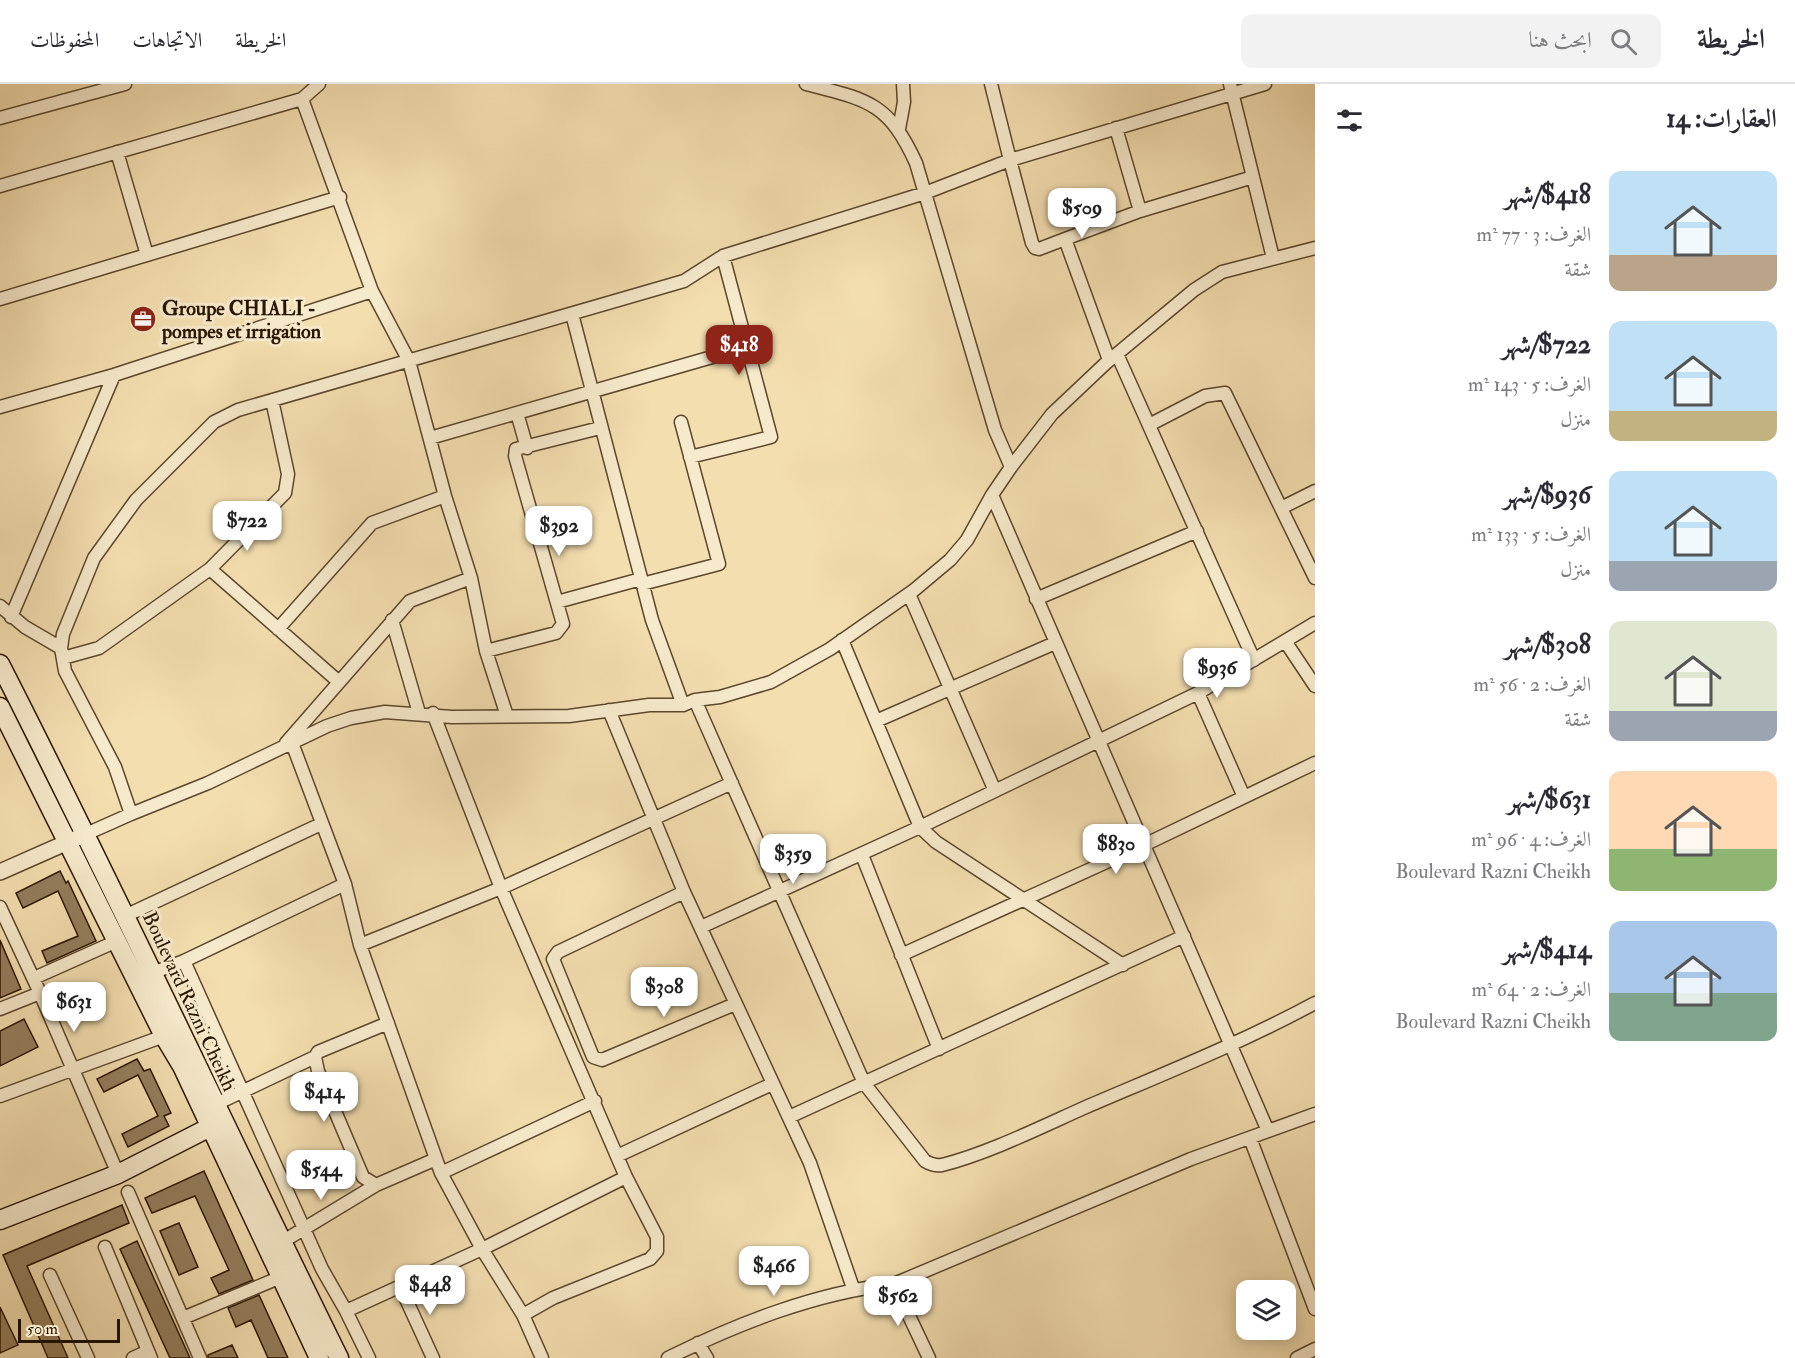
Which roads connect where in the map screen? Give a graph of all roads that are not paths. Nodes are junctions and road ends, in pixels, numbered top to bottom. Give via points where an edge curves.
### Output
1 (125, 84) edge
2 (319, 84) edge
3 (807, 84) edge
4 (903, 84) edge
5 (991, 84) edge
6 (1265, 84) edge
7 (1231, 89) edge
8 (302, 99) junction
9 (0, 118) edge
10 (1116, 128) junction
11 (899, 129) junction
12 (117, 152) junction
13 (1010, 160) junction
14 (1253, 177) junction
15 (0, 186) edge
16 (925, 193) junction
17 (340, 197) junction
18 (1140, 211) junction
19 (1065, 239) junction
20 (1315, 248) edge
21 (147, 255) junction
22 (723, 256) junction
23 (1273, 258) junction
24 (372, 291) junction
25 (0, 299) edge
26 (572, 314) junction
27 (747, 347) junction
28 (1113, 357) junction
29 (409, 361) junction
30 (114, 375) junction
31 (591, 392) junction
32 (272, 400) junction
33 (0, 407) edge
34 (517, 413) junction
35 (681, 422) dead end
36 (1149, 425) junction
37 (600, 428) junction
38 (429, 438) junction
39 (527, 448) junction
40 (690, 457) junction
41 (1011, 467) junction
42 (1315, 491) edge
43 (992, 495) junction
44 (445, 496) junction
45 (1281, 507) junction
46 (1197, 531) junction
47 (210, 569) junction
48 (471, 578) junction
49 (1315, 578) edge
50 (642, 581) junction
51 (909, 594) junction
52 (1036, 599) junction
53 (557, 602) junction
54 (0, 606) edge
55 (11, 617) junction
56 (392, 620) junction
57 (1315, 623) edge
58 (278, 628) junction
59 (842, 640) junction
60 (1285, 641) junction
61 (1055, 643) junction
62 (486, 651) junction
63 (62, 653) junction
64 (1254, 660) junction
65 (0, 664) edge
66 (339, 682) junction
67 (1315, 686) edge
68 (950, 688) junction
69 (1198, 693) junction
70 (695, 700) junction
71 (683, 705) junction
72 (0, 707) edge
73 (609, 710) junction
74 (419, 713) junction
75 (433, 713) junction
76 (507, 716) junction
77 (876, 721) junction
78 (1100, 741) junction
79 (288, 745) junction
80 (1315, 763) edge
81 (732, 783) junction
82 (995, 791) junction
83 (1244, 797) junction
84 (131, 814) junction
85 (655, 819) junction
86 (321, 824) junction
87 (920, 827) junction
88 (87, 834) junction
89 (69, 842) junction
90 (1144, 845) junction
91 (862, 855) junction
92 (0, 872) edge
93 (345, 884) junction
94 (501, 888) junction
95 (684, 892) junction
96 (780, 892) junction
97 (1023, 900) junction
98 (0, 907) edge
99 (125, 916) junction
100 (701, 927) junction
101 (1184, 936) junction
102 (117, 941) junction
103 (360, 945) junction
104 (902, 955) junction
105 (184, 961) junction
106 (1123, 965) junction
107 (152, 972) junction
108 (34, 978) junction
109 (40, 993) junction
110 (735, 1004) junction
111 (1315, 1004) edge
112 (0, 1009) edge
113 (388, 1023) junction
114 (164, 1036) junction
115 (1231, 1045) junction
116 (939, 1049) junction
117 (315, 1057) junction
118 (74, 1070) junction
119 (864, 1083) junction
120 (772, 1084) junction
121 (242, 1094) junction
122 (0, 1096) edge
123 (595, 1101) junction
124 (214, 1104) junction
125 (1315, 1114) edge
126 (789, 1117) junction
127 (216, 1124) junction
128 (1268, 1131) junction
129 (1250, 1138) junction
130 (617, 1156) junction
131 (436, 1159) junction
132 (441, 1173) junction
133 (118, 1174) junction
134 (626, 1177) junction
135 (376, 1185) junction
136 (128, 1192) dead end
137 (0, 1220) edge
138 (304, 1229) junction
139 (282, 1242) junction
140 (105, 1247) dead end
141 (482, 1250) junction
142 (50, 1275) dead end
143 (281, 1277) junction
144 (894, 1284) junction
145 (400, 1286) junction
146 (853, 1288) junction
147 (1315, 1309) edge
148 (346, 1311) junction
149 (523, 1315) junction
150 (183, 1318) junction
151 (698, 1343) junction
152 (1315, 1349) edge
153 (150, 1355) edge
154 (88, 1358) edge
155 (133, 1358) edge
156 (200, 1358) edge
157 (319, 1358) edge
158 (339, 1358) edge
159 (369, 1358) edge
160 (433, 1358) edge
161 (542, 1358) edge
162 (668, 1358) edge
163 (707, 1358) edge
164 (929, 1358) edge
165 (1297, 1358) edge

1 - 9 street
2 - 8 street
3 - 11 street via 865,100
4 - 11 street
5 - 13 street
6 - 7 street
7 - 10 street
7 - 14 street
8 - 12 street
8 - 17 street
10 - 13 street
10 - 18 street
11 - 16 street
12 - 15 street
12 - 21 street
13 - 16 street
13 - 19 street via 1035,248
14 - 18 street
14 - 23 street
16 - 22 street
16 - 41 street via 995,430
17 - 21 street
17 - 24 street
18 - 19 street
19 - 28 street
20 - 23 street
21 - 25 street
22 - 26 street via 684,281
22 - 27 street
23 - 28 street via 1209,279
24 - 29 street
24 - 30 street
26 - 29 street
26 - 31 street
27 - 31 street
27 - 40 street via 771,437
28 - 36 street
28 - 41 street via 1053,414
29 - 32 street
29 - 38 street
30 - 33 street
30 - 55 street
31 - 34 street
31 - 37 street
32 - 47 street via 288,474 285,493
32 - 63 street via 226,414 214,422 136,500 94,558 67,624
34 - 38 street
34 - 39 street
35 - 40 street
36 - 45 street via 1205,396 1225,393
36 - 46 street
37 - 39 street
37 - 50 street
38 - 44 street
39 - 53 street via 516,449 515,456
40 - 50 street via 719,564
41 - 43 street
42 - 45 street
43 - 51 street via 967,540 950,560
43 - 52 street
44 - 48 street
44 - 58 street via 372,523
45 - 49 street
46 - 52 street
46 - 64 street
47 - 58 street
47 - 63 street via 99,648
48 - 56 street via 410,601
48 - 62 street
50 - 53 street
50 - 71 street
51 - 59 street
51 - 68 street
52 - 61 street
53 - 62 street via 563,624 560,630
54 - 55 street
55 - 63 street
56 - 66 street
56 - 74 street
57 - 60 street
58 - 66 street
59 - 70 street via 771,682
59 - 77 street
60 - 64 street
60 - 67 street
61 - 68 street
61 - 78 street
62 - 76 street
63 - 84 street via 74,691 120,778
64 - 69 street
65 - 88 main road, Boulevard Razni Cheikh
66 - 79 street
68 - 77 street
68 - 82 street
69 - 78 street
69 - 83 street
70 - 71 street
70 - 81 street
71 - 73 street
72 - 89 main road, Boulevard Razni Cheikh
73 - 76 street via 568,716
73 - 85 street
74 - 75 street
74 - 79 street via 385,712 351,718
75 - 76 street via 452,717
75 - 94 street
77 - 87 street
78 - 82 street
78 - 90 street
79 - 84 street
79 - 86 street
80 - 83 street
81 - 85 street
81 - 96 street
82 - 87 street
83 - 90 street
84 - 88 street
85 - 94 street
85 - 95 street
86 - 93 street
86 - 99 street
87 - 91 street
87 - 97 street via 927,837
88 - 89 street
88 - 99 main road, Boulevard Razni Cheikh
89 - 92 street
89 - 102 main road, Boulevard Razni Cheikh
90 - 97 street
90 - 101 street
91 - 96 street
91 - 104 street
93 - 103 street
93 - 105 street
94 - 103 street
94 - 123 street
95 - 100 street
95 - 110 street via 558,952 553,959 593,1057 602,1060
96 - 100 street
96 - 119 street
97 - 104 street
97 - 106 street
98 - 108 street
99 - 107 main road, Boulevard Razni Cheikh
100 - 110 street
101 - 106 street
101 - 115 street
102 - 108 street
102 - 114 main road, Boulevard Razni Cheikh
103 - 113 street
104 - 116 street
105 - 107 street
105 - 121 street
106 - 116 street
107 - 124 main road, Boulevard Razni Cheikh
108 - 109 street
109 - 112 street
109 - 118 street
110 - 120 street
111 - 115 street
113 - 117 street via 324,1048
113 - 131 street
114 - 118 street
114 - 127 main road, Boulevard Razni Cheikh
115 - 119 street via 939,1166 925,1161
115 - 128 street
116 - 119 street
117 - 121 street
117 - 135 street via 363,1177
118 - 122 street
118 - 133 street
119 - 126 street
120 - 126 street
120 - 130 street
121 - 124 street
121 - 138 street
123 - 130 street
123 - 132 street
124 - 127 main road, Boulevard Razni Cheikh
125 - 128 street
126 - 146 street via 810,1162
127 - 133 main road
127 - 139 main road, Boulevard Razni Cheikh
127 - 143 main road, Boulevard Razni Cheikh
128 - 129 street
129 - 144 street
129 - 147 street
130 - 134 street
131 - 132 street
131 - 135 street
132 - 141 street
133 - 137 main road
134 - 141 street
134 - 149 street via 657,1238 657,1251 650,1259 553,1298
135 - 138 street
136 - 150 street
138 - 139 street
138 - 148 street
139 - 158 main road, Boulevard Razni Cheikh
140 - 153 street
141 - 145 street
141 - 149 street
142 - 154 street
143 - 150 street
143 - 157 main road, Boulevard Razni Cheikh
144 - 146 street
144 - 164 street
145 - 148 street
145 - 160 street
146 - 151 street via 801,1303
148 - 159 street
149 - 161 street
150 - 156 street
151 - 162 street
151 - 163 street
152 - 165 street
153 - 155 street

